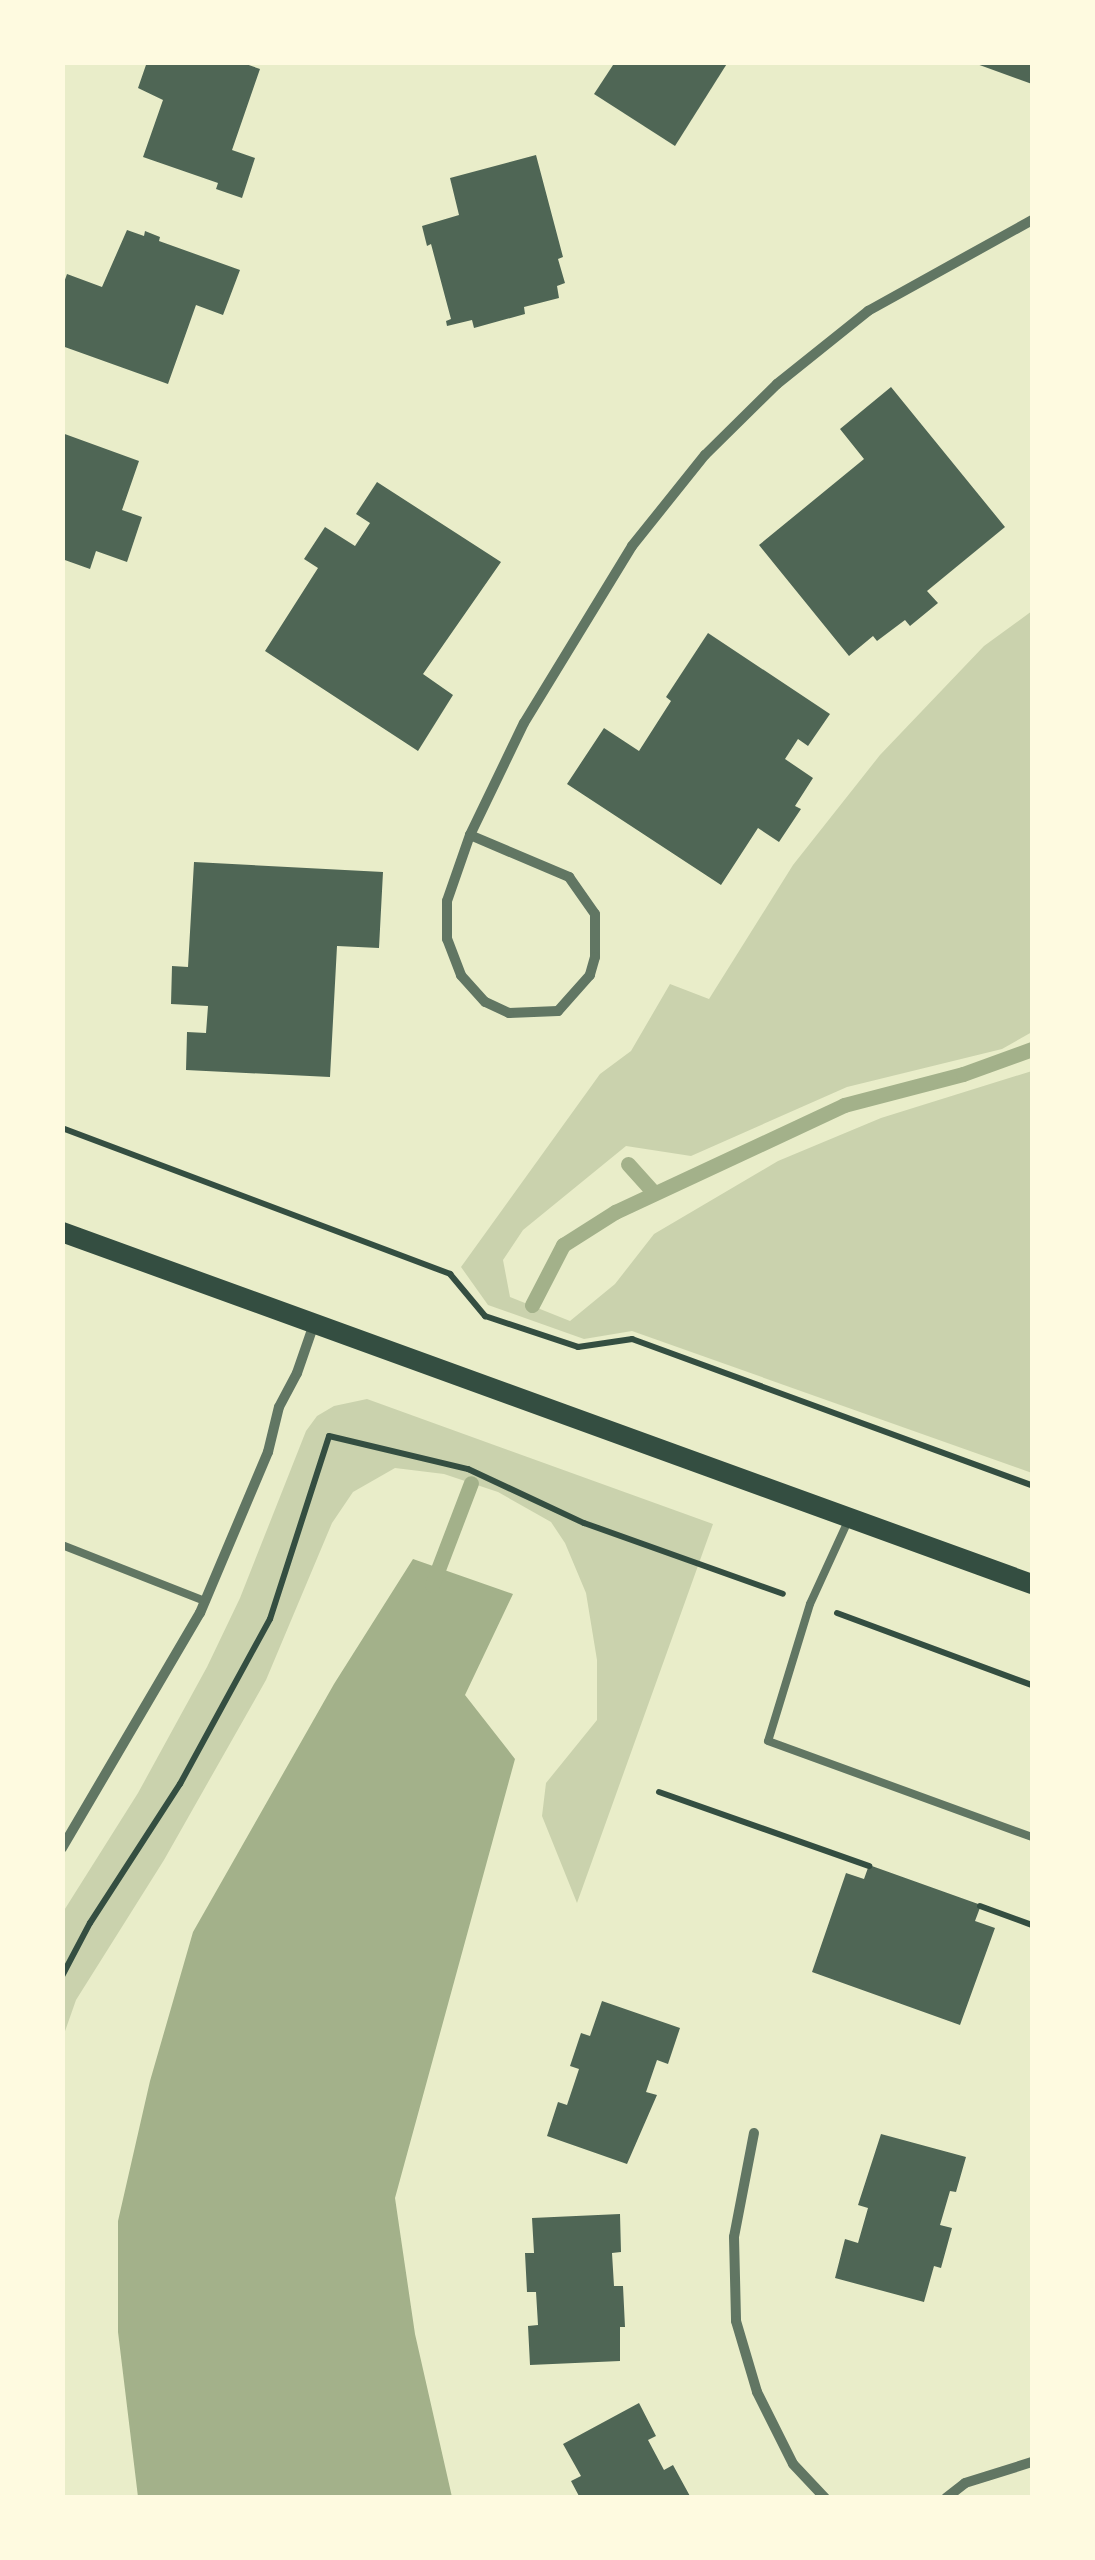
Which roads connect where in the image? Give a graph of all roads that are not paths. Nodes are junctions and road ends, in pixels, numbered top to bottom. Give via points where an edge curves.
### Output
1 (1032, 220) edge
2 (470, 835) junction
3 (62, 1232) edge
4 (315, 1322) junction
5 (849, 1517) junction
6 (62, 1546) edge
7 (1032, 1584) edge
8 (205, 1601) junction
9 (1032, 1838) edge
10 (62, 1848) edge
11 (754, 2132) dead end
12 (1032, 2462) edge
13 (826, 2498) edge
14 (946, 2498) edge

1 - 2 street via 868,312 776,384 705,455 632,546 524,723
2 - 2 street via 448,902 447,940 461,975 484,1002 509,1013 558,1011 590,975 595,914 569,878
3 - 4 main road
4 - 5 main road
4 - 8 street
5 - 7 main road
5 - 9 lane via 810,1604 768,1741
6 - 8 lane
8 - 10 street
11 - 13 street via 734,2237 736,2321 764,2406 793,2464
12 - 14 street via 965,2483

